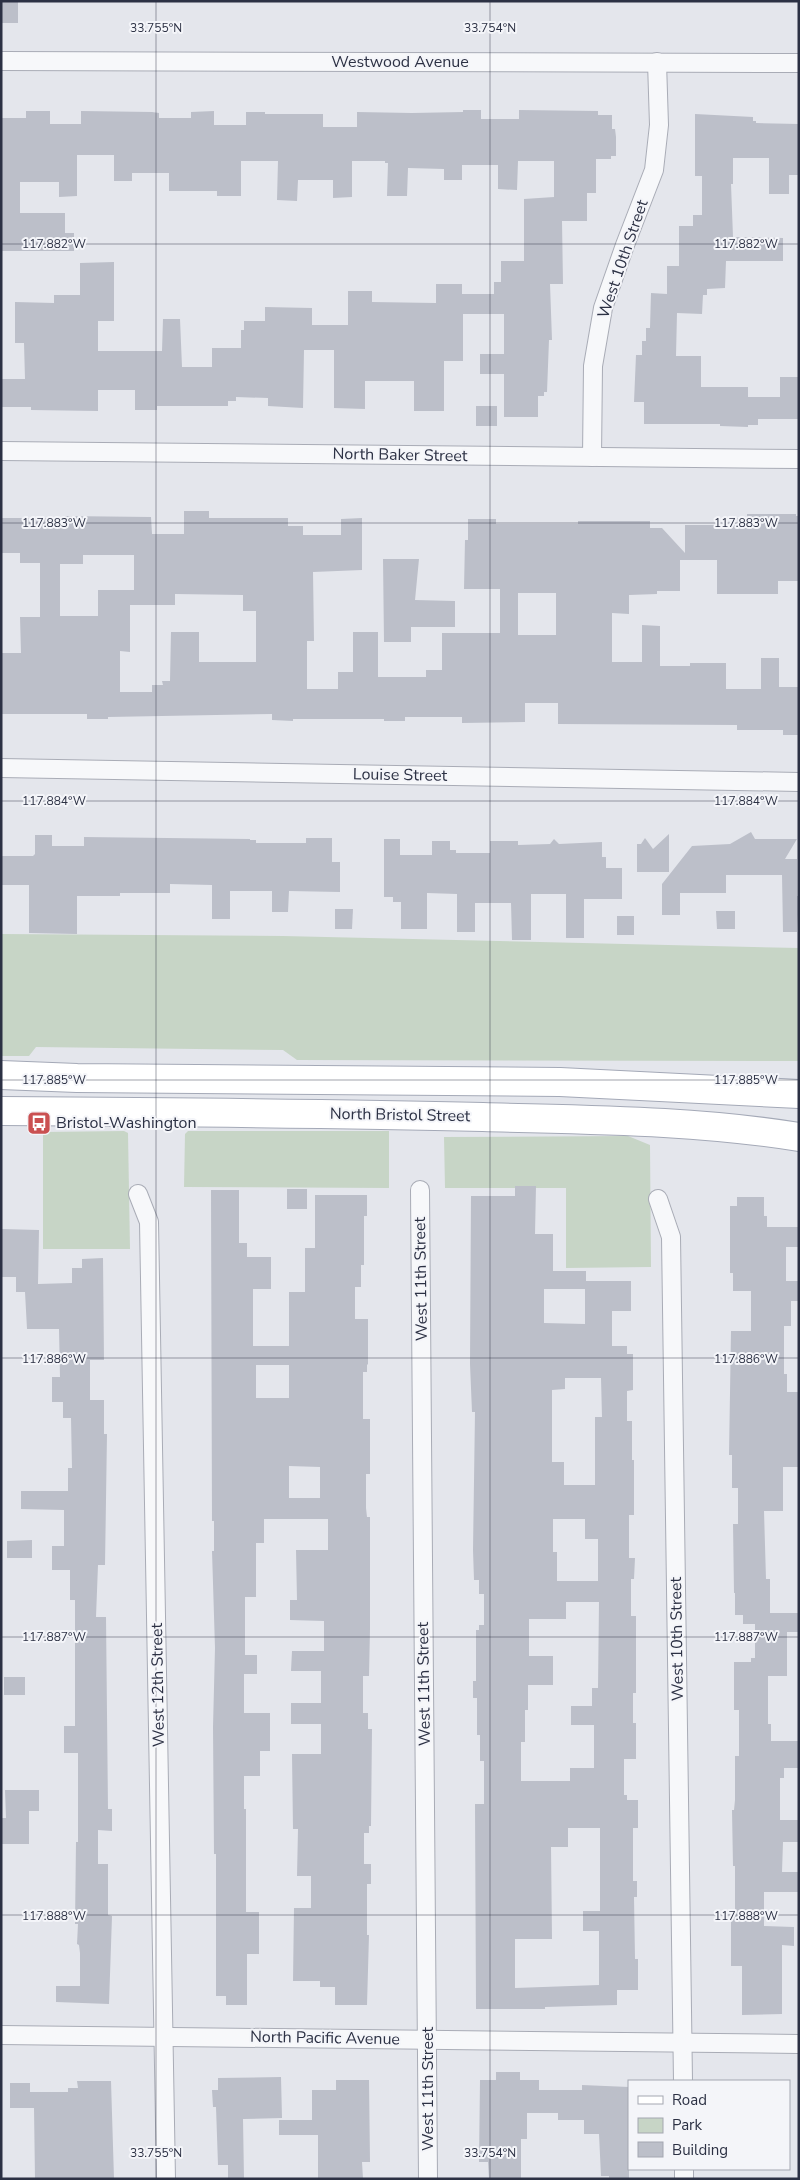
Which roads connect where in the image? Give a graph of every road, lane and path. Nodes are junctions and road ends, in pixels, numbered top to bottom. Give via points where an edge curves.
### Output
1 (1, 61) edge
2 (657, 62) junction
3 (799, 63) edge
4 (1, 451) edge
5 (592, 457) junction
6 (799, 459) edge
7 (1, 768) edge
8 (799, 782) edge
9 (1, 1076) edge
10 (799, 1094) edge
11 (1, 1111) edge
12 (799, 1136) edge
13 (420, 1190) dead end
14 (138, 1194) dead end
15 (658, 1199) dead end
16 (1, 2035) edge
17 (164, 2035) junction
18 (428, 2040) junction
19 (683, 2043) junction
20 (799, 2044) edge
21 (683, 2080) edge
22 (166, 2179) edge
23 (428, 2179) edge

1 - 2 street, Westwood Avenue
2 - 3 street, Westwood Avenue
2 - 5 street, West 10th Street via 659,125 654,170 603,308 593,366
4 - 5 street, North Baker Street
5 - 6 street, North Baker Street
7 - 8 street, Louise Street
9 - 10 main road, North Bristol Street via 560,1082
11 - 12 main road, North Bristol Street via 304,1113 656,1121 741,1127
13 - 18 street, West 11th Street
14 - 17 street, West 12th Street via 149,1222
15 - 19 street, West 10th Street via 672,1237
16 - 17 street, North Pacific Avenue
17 - 18 street, North Pacific Avenue
17 - 22 street, West 12th Street
18 - 19 street, North Pacific Avenue
18 - 23 street, West 11th Street
19 - 20 street, North Pacific Avenue
19 - 21 street, West 10th Street

